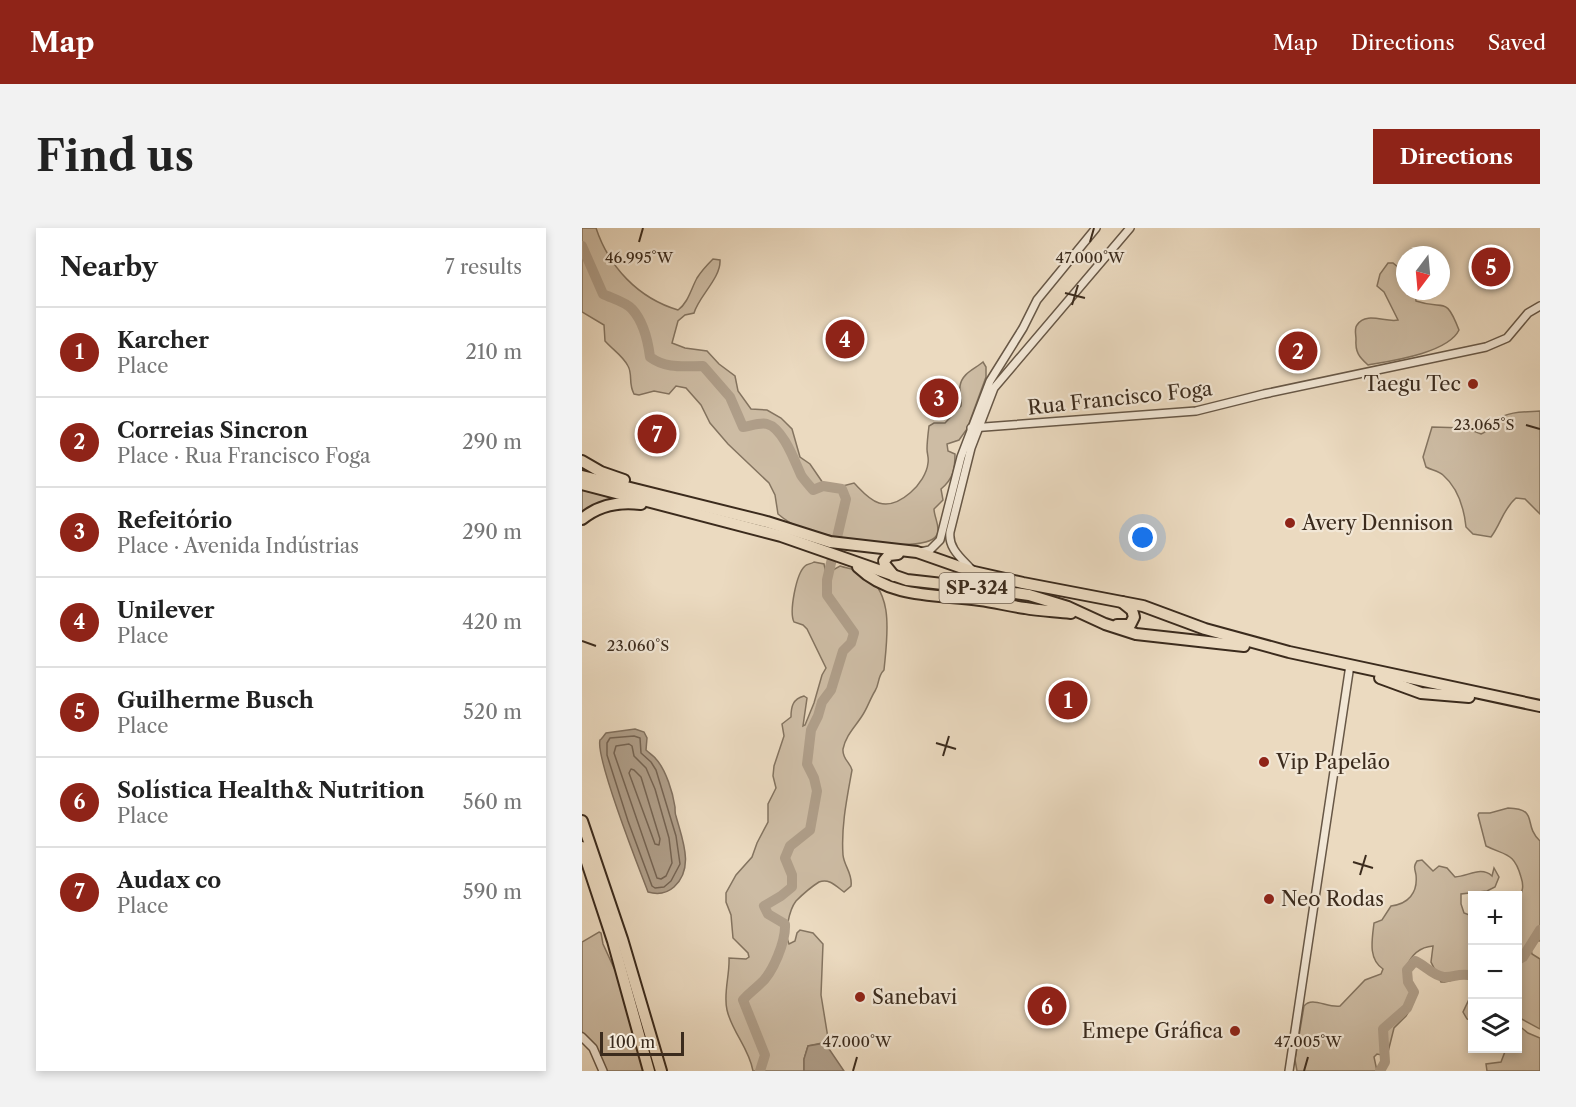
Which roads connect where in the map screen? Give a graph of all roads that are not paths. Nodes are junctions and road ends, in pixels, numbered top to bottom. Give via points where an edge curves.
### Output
1 (1096, 228) edge
2 (1130, 228) edge
3 (1540, 306) edge
4 (974, 428) junction
5 (582, 461) edge
6 (582, 476) edge
7 (582, 484) edge
8 (687, 506) junction
9 (582, 519) edge
10 (818, 544) junction
11 (917, 552) junction
12 (850, 561) junction
13 (974, 572) junction
14 (894, 576) junction
15 (1121, 602) junction
16 (1085, 614) junction
17 (1105, 624) junction
18 (1289, 652) junction
19 (1355, 667) junction
20 (1540, 706) edge
21 (582, 821) edge
22 (582, 847) edge
23 (582, 1037) edge
24 (603, 1071) edge
25 (649, 1071) edge
26 (661, 1071) edge
27 (1289, 1071) edge

1 - 4 street via 1037,300 990,381
2 - 4 street via 994,388
3 - 4 street, Rua Francisco Foga via 1528,313 1507,338 1486,347 1196,411
4 - 11 street via 961,457 940,540 930,550
4 - 13 street via 950,537 954,550
5 - 8 highway
6 - 8 highway, SP-324
7 - 8 highway, SP-324
8 - 9 highway via 618,503 599,508
8 - 10 highway, SP-324 via 767,522
10 - 11 highway, SP-324
10 - 12 highway, SP-324
11 - 13 highway, SP-324
11 - 14 highway via 887,557 885,565
12 - 14 highway, SP-324
12 - 16 highway via 880,584 897,590
13 - 15 highway, SP-324
14 - 16 highway, SP-324 via 922,583 1029,595
15 - 17 highway via 1132,610 1131,623
15 - 18 highway, SP-324
16 - 17 highway, SP-324
17 - 18 highway, SP-324 via 1151,636
18 - 19 highway, SP-324
19 - 20 highway, SP-324
19 - 27 street
21 - 26 highway
22 - 25 highway
23 - 24 street via 593,1048

